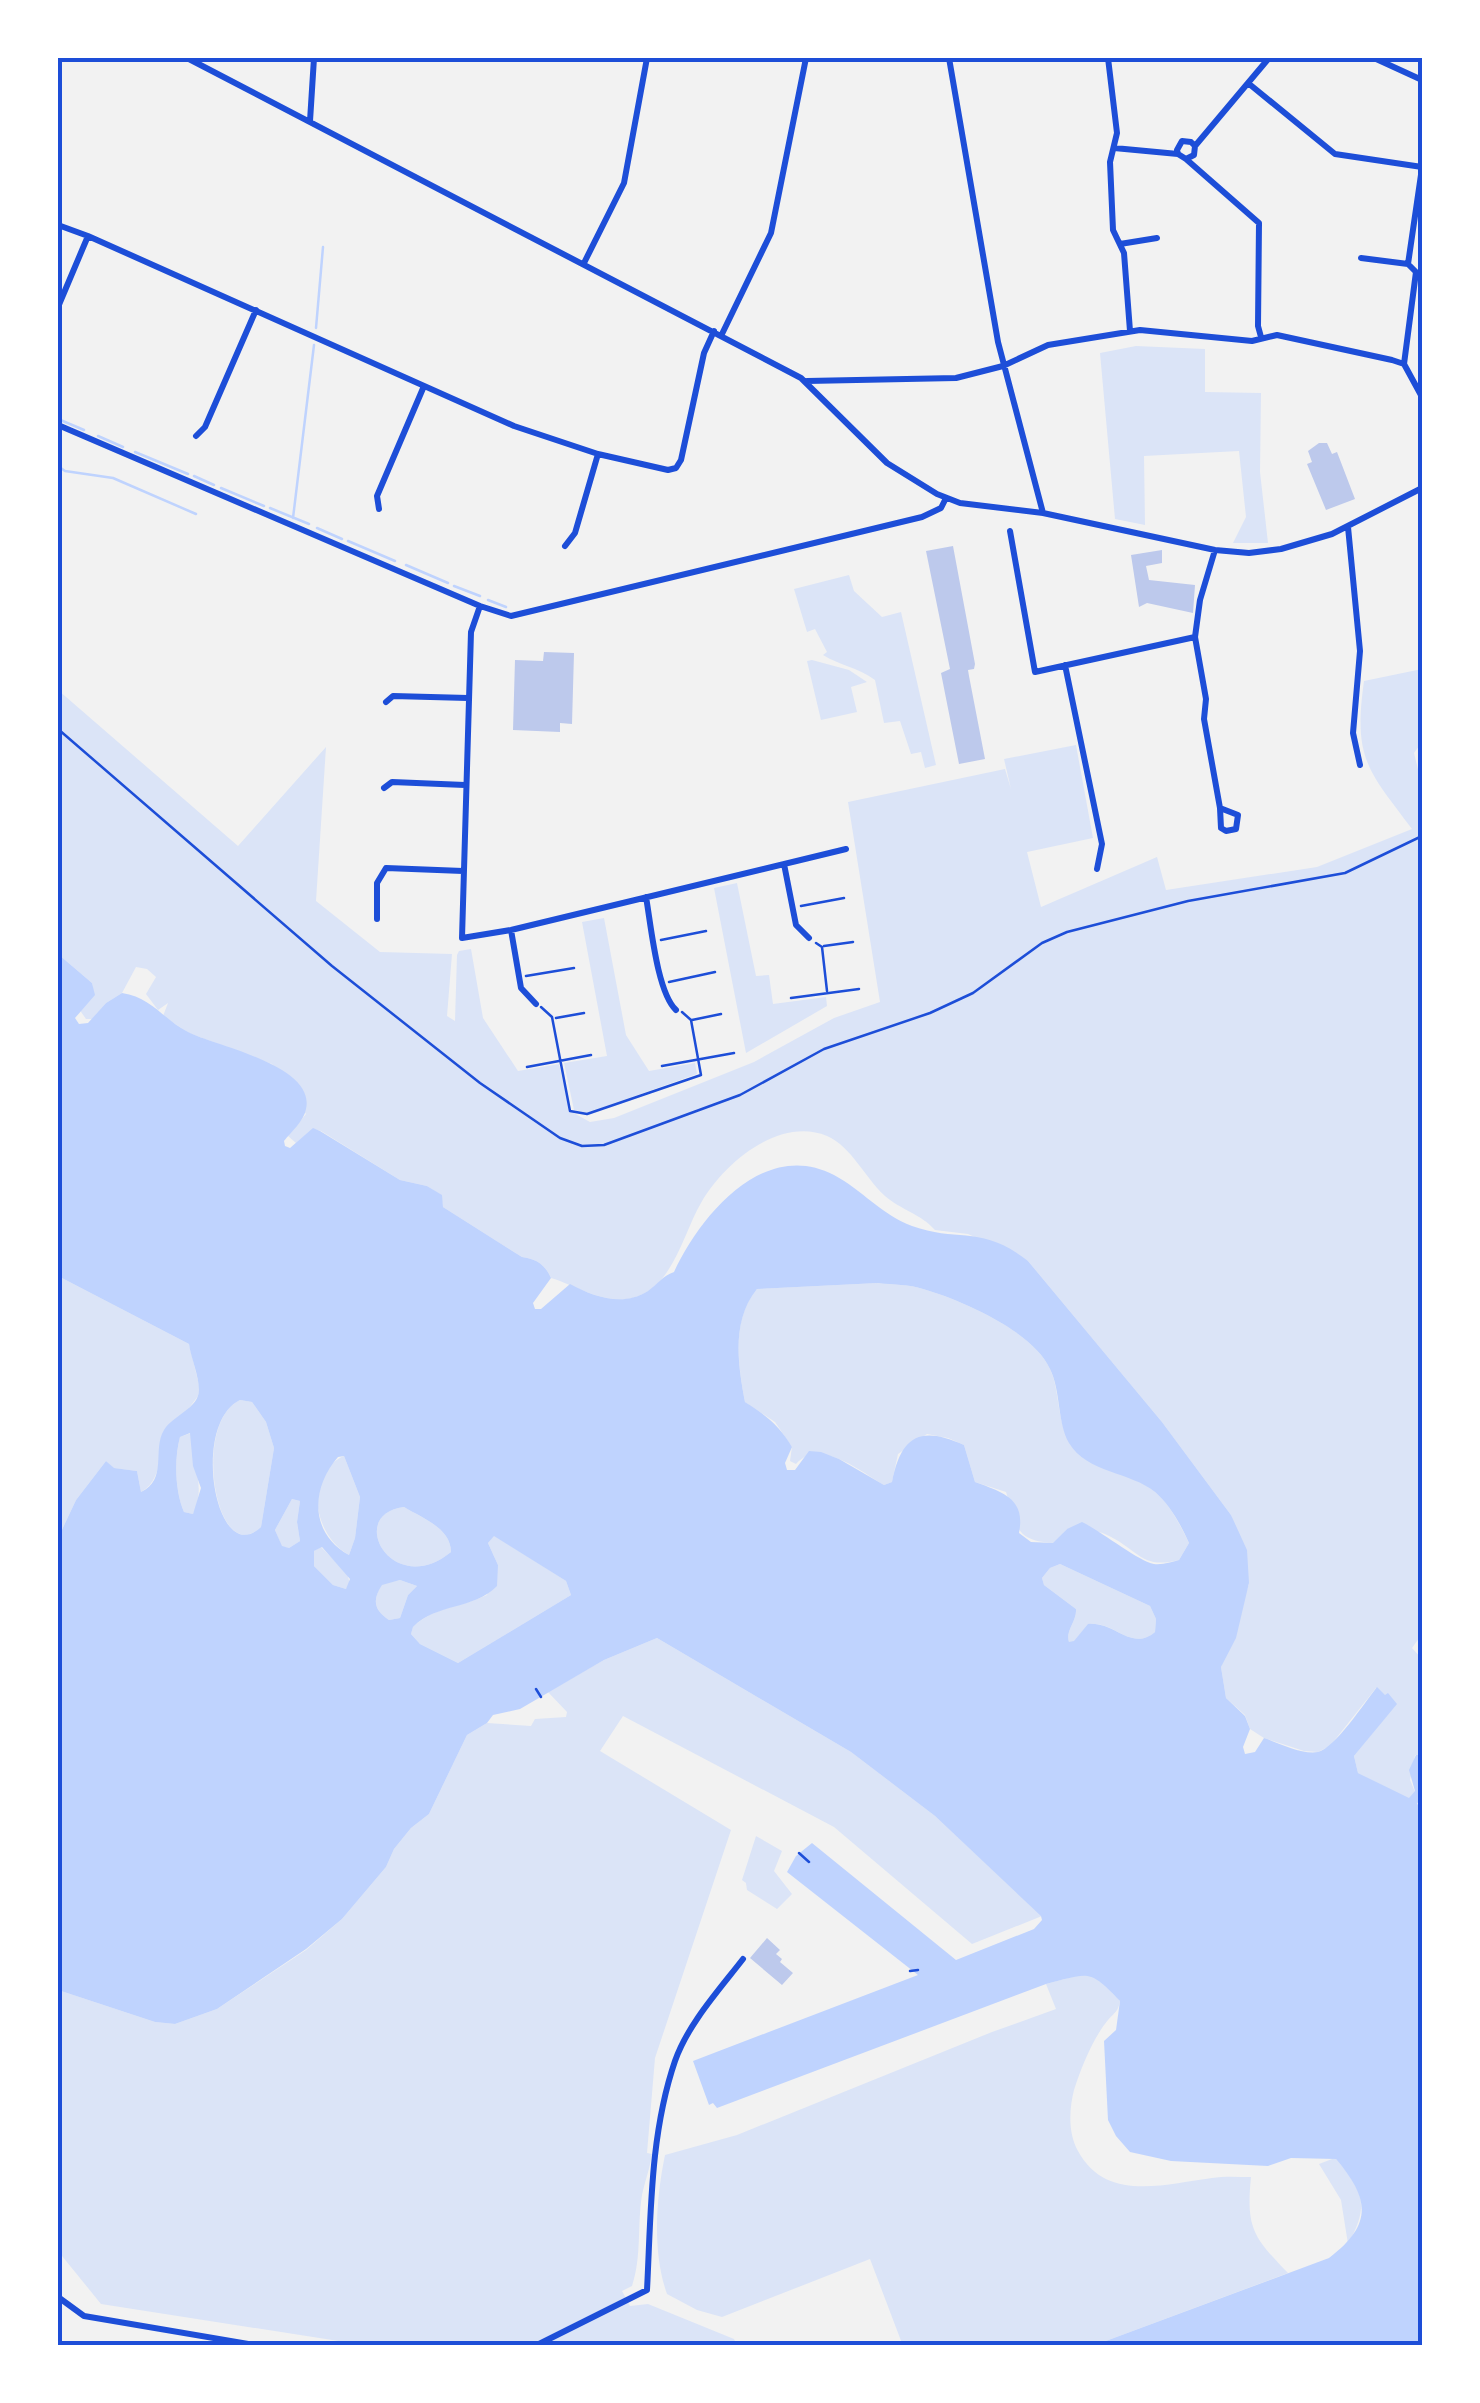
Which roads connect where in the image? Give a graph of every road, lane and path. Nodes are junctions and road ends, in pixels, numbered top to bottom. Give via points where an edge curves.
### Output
1 (187, 58) edge
2 (314, 58) edge
3 (647, 58) edge
4 (806, 58) edge
5 (948, 58) edge
6 (1108, 58) edge
7 (1268, 58) edge
8 (1374, 58) edge
9 (1422, 80) edge
10 (1248, 83) junction
11 (310, 121) junction
12 (1194, 146) junction
13 (1114, 148) junction
14 (1178, 154) junction
15 (1186, 159) junction
16 (1422, 168) edge
17 (58, 225) edge
18 (88, 236) junction
19 (1157, 238) dead end
20 (1120, 244) junction
21 (1361, 258) dead end
22 (584, 263) junction
23 (1408, 264) junction
24 (58, 307) edge
25 (256, 310) junction
26 (1130, 330) junction
27 (718, 333) junction
28 (1261, 338) junction
29 (1404, 364) junction
30 (1003, 366) junction
31 (806, 382) junction
32 (424, 386) junction
33 (1422, 397) edge
34 (58, 425) edge
35 (196, 436) dead end
36 (598, 454) junction
37 (1422, 488) edge
38 (946, 498) junction
39 (378, 509) dead end
40 (1043, 513) junction
41 (1348, 527) junction
42 (1010, 531) dead end
43 (565, 546) dead end
44 (1215, 550) junction
45 (480, 606) junction
46 (1195, 637) junction
47 (1065, 666) junction
48 (468, 698) junction
49 (386, 702) dead end
50 (58, 729) edge
51 (1360, 765) dead end
52 (465, 785) junction
53 (384, 788) dead end
54 (1220, 808) dead end
55 (1422, 836) edge
56 (846, 849) dead end
57 (784, 864) junction
58 (1096, 869) dead end
59 (463, 872) junction
60 (646, 897) junction
61 (844, 898) dead end
62 (792, 908) junction
63 (376, 919) dead end
64 (510, 930) junction
65 (706, 931) dead end
66 (809, 938) joint
67 (654, 941) junction
68 (852, 942) dead end
69 (822, 947) junction
70 (574, 968) dead end
71 (715, 972) dead end
72 (519, 977) junction
73 (663, 983) junction
74 (859, 988) dead end
75 (828, 993) junction
76 (791, 998) dead end
77 (536, 1004) joint
78 (676, 1010) joint
79 (584, 1012) dead end
80 (721, 1014) dead end
81 (553, 1018) junction
82 (691, 1020) junction
83 (734, 1053) dead end
84 (592, 1055) dead end
85 (562, 1060) junction
86 (697, 1060) junction
87 (662, 1066) dead end
88 (527, 1067) dead end
89 (536, 1689) dead end
90 (541, 1697) dead end
91 (799, 1853) dead end
92 (810, 1862) dead end
93 (743, 1960) dead end
94 (918, 1970) dead end
95 (910, 1971) dead end
96 (58, 2297) edge
97 (260, 2346) edge
98 (534, 2346) edge

1 - 11 street
2 - 11 street
3 - 22 street via 624,184
4 - 27 street via 771,234
5 - 30 street
6 - 13 street
7 - 10 street
8 - 9 street
10 - 12 street
10 - 16 street via 1335,154
11 - 22 street
12 - 14 street via 1182,142
12 - 15 street
13 - 14 street
13 - 20 street via 1113,230
14 - 15 street
15 - 28 street via 1259,223
16 - 23 street
17 - 18 street
18 - 24 street
18 - 25 street
19 - 20 street
20 - 26 street
21 - 23 street
22 - 27 street
23 - 29 street via 1416,272
25 - 32 street
25 - 35 street
26 - 28 street
26 - 30 street via 1048,346
27 - 31 street
27 - 36 street via 704,353 676,468
28 - 29 street
29 - 33 street
30 - 31 street via 956,378
30 - 40 street
31 - 38 street via 887,463
32 - 36 street
32 - 39 street
34 - 45 street
36 - 43 street via 575,533
37 - 41 street
38 - 40 street
38 - 45 street via 942,508 922,517 519,614
40 - 44 street
41 - 44 street via 1281,550
41 - 51 street via 1360,651 1352,733
42 - 47 street via 1036,672
44 - 46 street
45 - 48 street via 471,632
46 - 47 street
46 - 54 street
47 - 58 street via 1102,844
48 - 49 street via 393,696
48 - 52 street
50 - 55 path via 403,1023 560,1138 590,1147 727,1100 824,1049 930,1013 1066,932 1345,872
52 - 53 street via 392,782
52 - 59 street
56 - 57 street
57 - 60 street
57 - 62 street
59 - 63 street via 386,868 378,882
59 - 64 street via 462,938
60 - 64 street
60 - 67 street
61 - 62 path
62 - 66 street
64 - 72 street
65 - 67 path
66 - 69 path
67 - 73 street
68 - 69 path
69 - 75 path
70 - 72 path
71 - 73 path
72 - 77 street
73 - 78 street
74 - 75 path
75 - 76 path
77 - 81 path
78 - 82 path
79 - 81 path
80 - 82 path
81 - 85 path
82 - 86 path
83 - 86 path
84 - 85 path
85 - 86 path via 570,1111 586,1114 701,1074
85 - 88 path
86 - 87 path
89 - 90 path
91 - 92 path
93 - 98 street via 709,2001 676,2059 657,2140 648,2290
94 - 95 path
96 - 97 street via 84,2316

